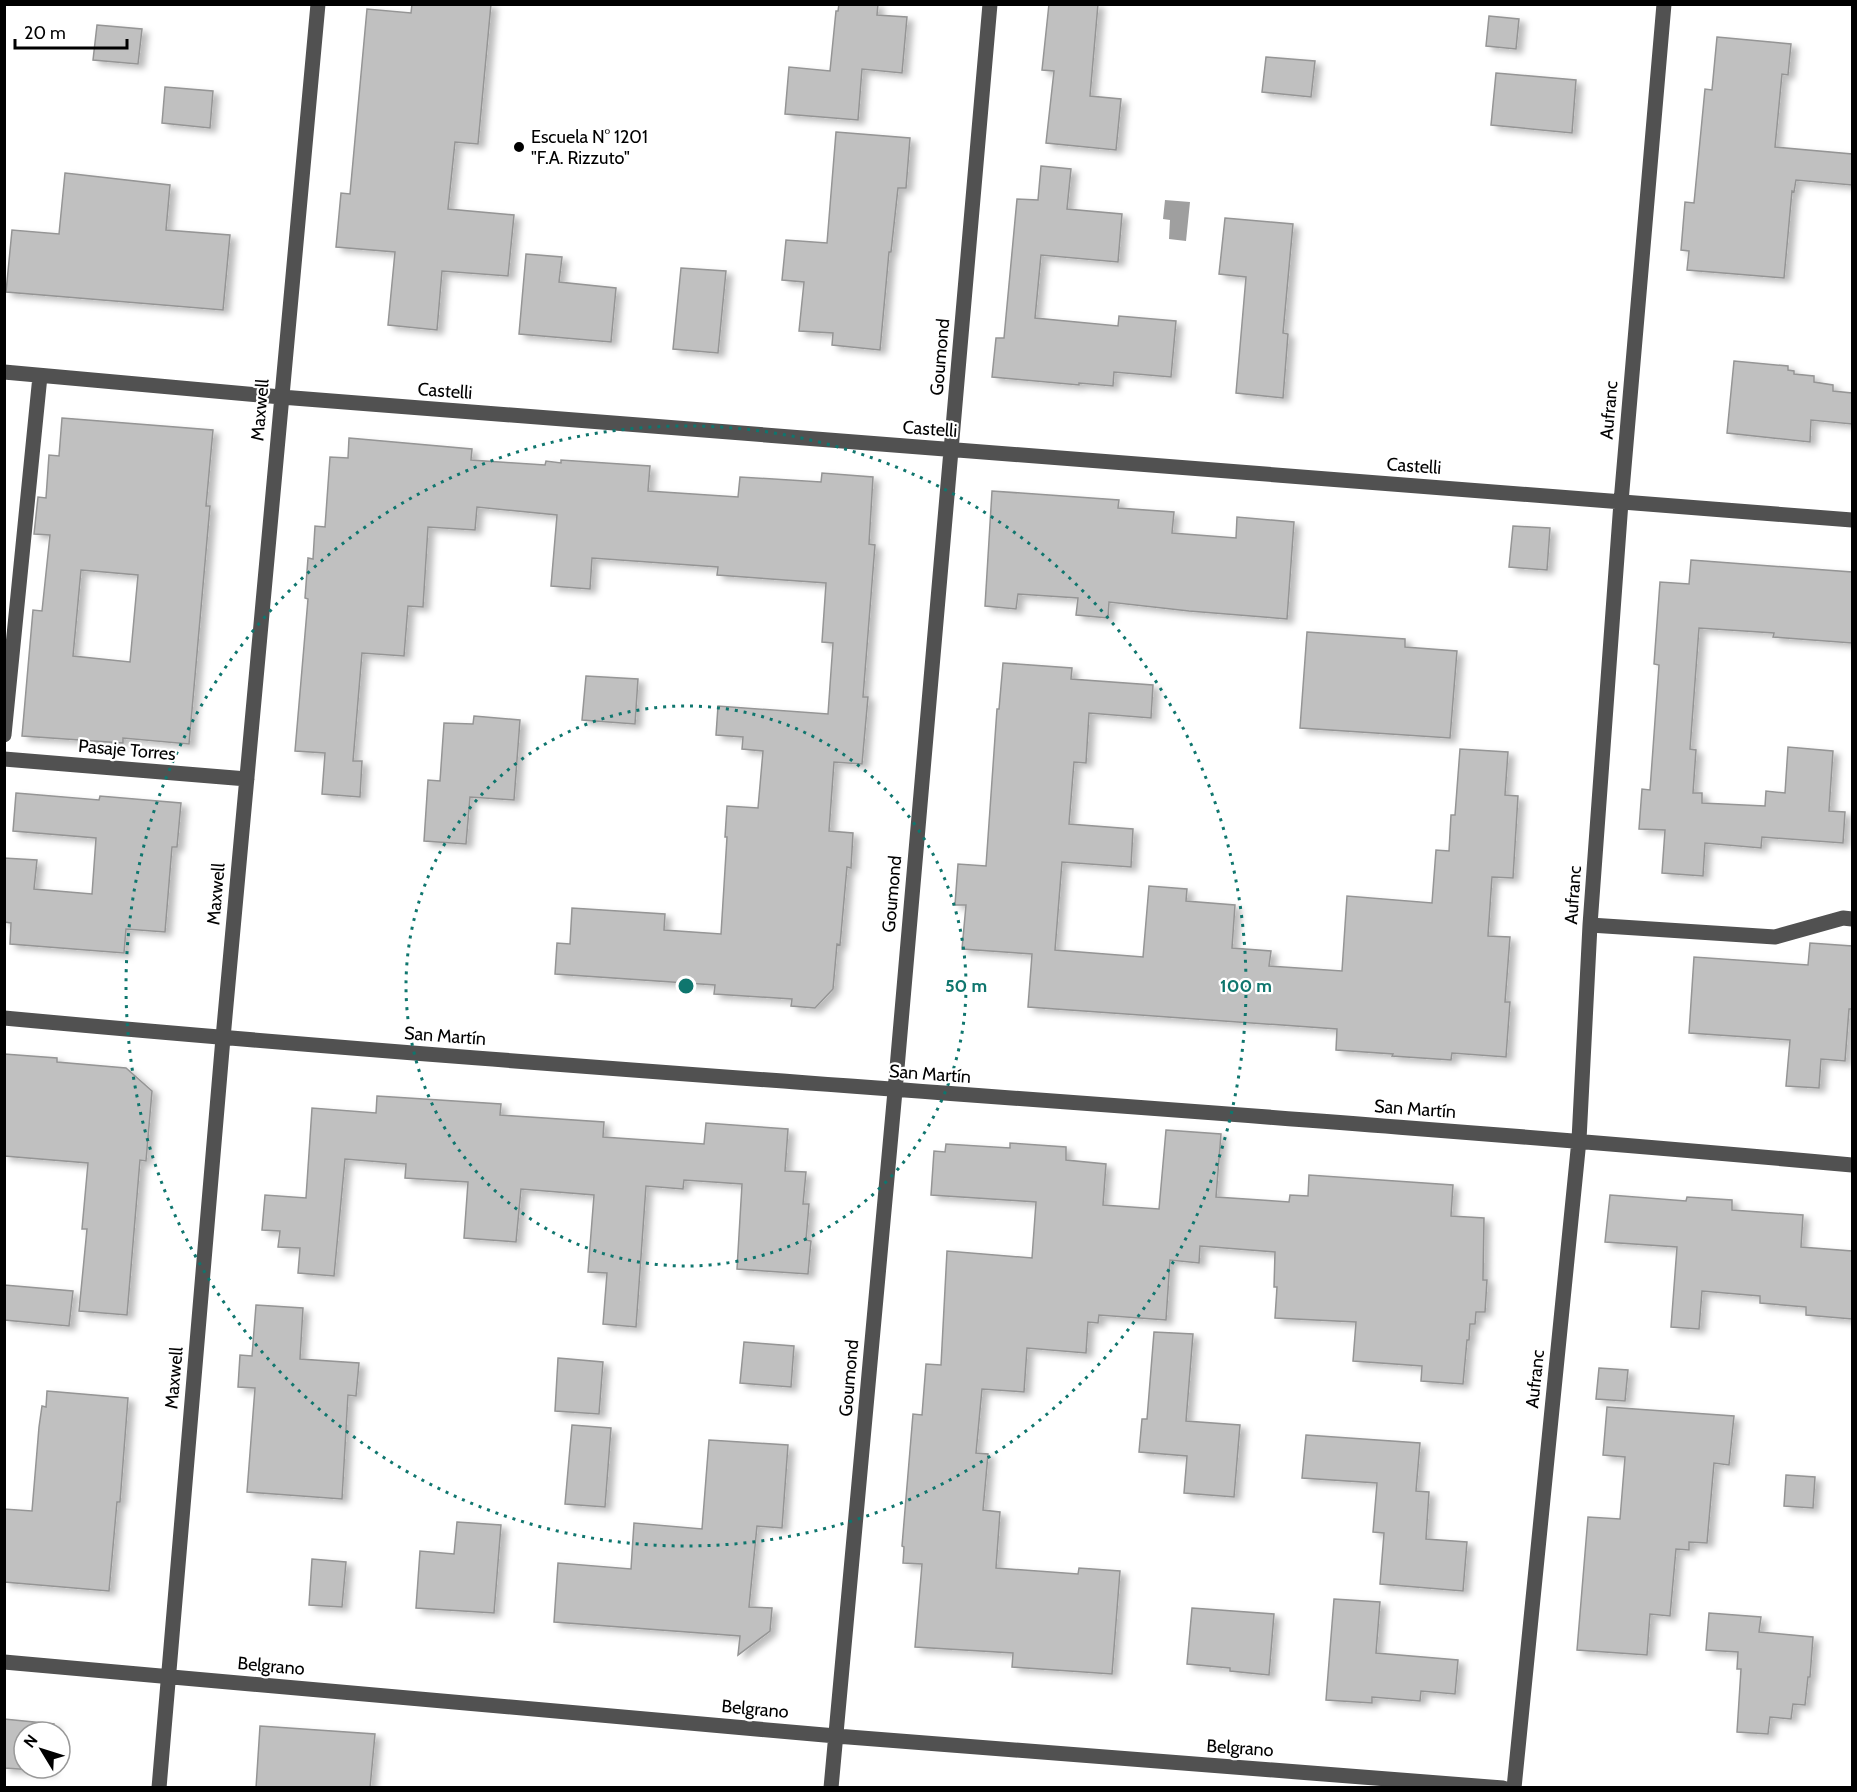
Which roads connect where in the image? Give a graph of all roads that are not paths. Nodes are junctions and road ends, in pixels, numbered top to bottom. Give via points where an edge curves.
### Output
1 (318, 4) edge
2 (990, 4) edge
3 (1664, 4) edge
4 (4, 372) edge
5 (40, 376) junction
6 (281, 397) junction
7 (951, 450) junction
8 (1621, 502) junction
9 (1852, 520) edge
10 (11, 596) edge
11 (4, 735) edge
12 (4, 759) edge
13 (247, 779) junction
14 (1852, 919) edge
15 (1590, 925) junction
16 (4, 1018) edge
17 (223, 1038) junction
18 (895, 1091) junction
19 (1579, 1140) junction
20 (1852, 1165) edge
21 (4, 1662) edge
22 (168, 1676) junction
23 (836, 1736) junction
24 (159, 1788) edge
25 (831, 1788) edge
26 (1503, 1788) edge
27 (1514, 1788) edge

1 - 6 street, Maxwell
2 - 7 street, Goumond
3 - 8 street, Aufranc
4 - 5 street, Castelli
5 - 6 street, Castelli
5 - 10 street
6 - 7 street, Castelli
6 - 13 street, Maxwell
7 - 8 street, Castelli
7 - 18 street, Goumond
8 - 9 street, Castelli
8 - 15 street, Aufranc
10 - 11 street
12 - 13 street, Pasaje Torres
13 - 17 street, Maxwell
14 - 15 street via 1843,918 1775,937
15 - 19 street, Aufranc
16 - 17 street, San Martín
17 - 18 street, San Martín
17 - 22 street, Maxwell
18 - 19 street, San Martín
18 - 23 street, Goumond
19 - 20 street, San Martín
19 - 27 street, Aufranc
21 - 22 street, Belgrano
22 - 23 street, Belgrano
22 - 24 street, Maxwell
23 - 25 street, Goumond
23 - 26 street, Belgrano

